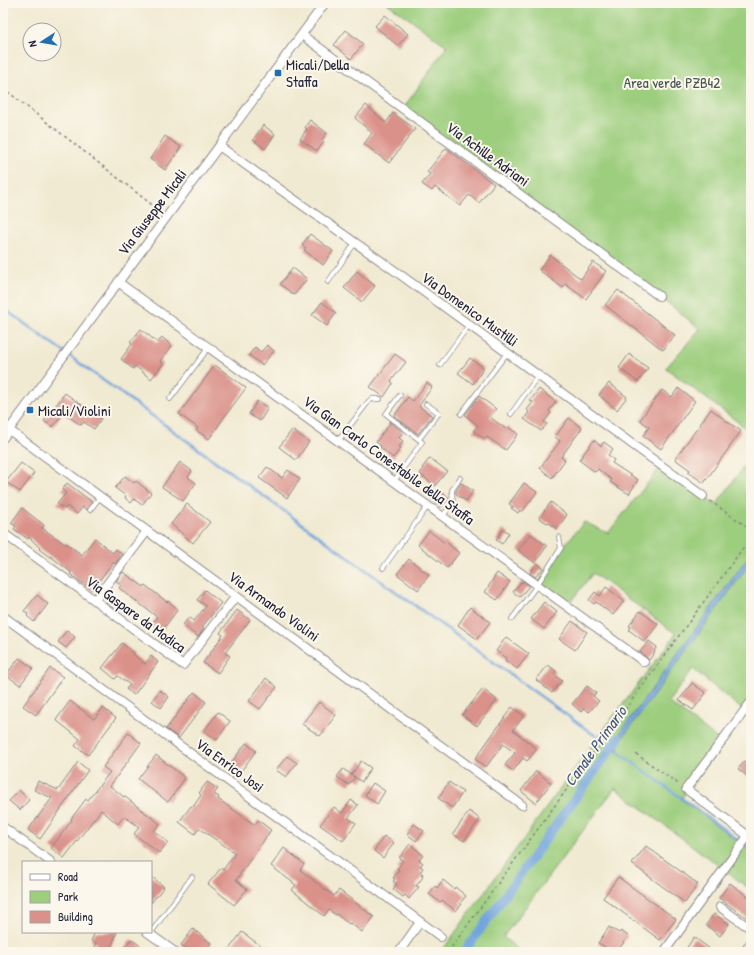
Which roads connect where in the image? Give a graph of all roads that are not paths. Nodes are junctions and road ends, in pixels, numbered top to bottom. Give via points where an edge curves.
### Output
1 (325, 3) edge
2 (302, 35) junction
3 (219, 146) junction
4 (355, 243) junction
5 (118, 282) junction
6 (328, 282) dead end
7 (659, 296) dead end
8 (469, 325) junction
9 (208, 347) junction
10 (507, 353) junction
11 (440, 365) dead end
12 (538, 376) junction
13 (400, 395) dead end
14 (170, 399) dead end
15 (380, 399) dead end
16 (426, 404) dead end
17 (461, 414) dead end
18 (511, 414) dead end
19 (9, 430) junction
20 (3, 438) edge
21 (419, 440) junction
22 (338, 441) junction
23 (460, 478) dead end
24 (394, 481) junction
25 (703, 496) road end
26 (100, 497) junction
27 (428, 506) junction
28 (90, 510) dead end
29 (443, 516) junction
30 (147, 531) junction
31 (3, 533) edge
32 (559, 537) dead end
33 (383, 568) dead end
34 (537, 585) junction
35 (236, 596) junction
36 (95, 600) junction
37 (3, 616) edge
38 (512, 619) dead end
39 (644, 662) dead end
40 (751, 702) edge
41 (522, 805) dead end
42 (3, 827) edge
43 (750, 837) edge
44 (50, 861) edge
45 (192, 877) dead end
46 (720, 907) dead end
47 (420, 922) junction
48 (152, 928) edge
49 (751, 929) edge
50 (148, 933) edge
51 (441, 937) dead end
52 (175, 952) edge
53 (399, 952) edge
54 (666, 952) edge

1 - 2 street, Via Giuseppe Micali
2 - 3 street, Via Giuseppe Micali
2 - 7 street, Via Achille Adriani
3 - 4 street, Via Domenico Mustilli
3 - 5 street, Via Giuseppe Micali
4 - 6 lane
4 - 8 street, Via Domenico Mustilli
5 - 9 street, Via Gian Carlo Conestabile della Staffa
5 - 19 street, Via Giuseppe Micali
8 - 10 street, Via Domenico Mustilli
8 - 11 lane
9 - 14 lane
9 - 22 street, Via Gian Carlo Conestabile della Staffa
10 - 12 street, Via Domenico Mustilli
10 - 17 lane
12 - 18 lane
12 - 25 street, Via Domenico Mustilli
13 - 21 lane via 386,414
15 - 22 lane via 369,401
16 - 21 lane via 439,413
19 - 20 street, Via Giuseppe Micali
19 - 26 street, Via Armando Violini
21 - 24 lane via 422,442
22 - 24 street, Via Gian Carlo Conestabile della Staffa
23 - 29 lane via 452,488 453,499
24 - 27 street, Via Gian Carlo Conestabile della Staffa
26 - 28 lane
26 - 30 street, Via Armando Violini
27 - 29 street, Via Gian Carlo Conestabile della Staffa
27 - 33 lane
29 - 34 street, Via Gian Carlo Conestabile della Staffa
30 - 35 street, Via Armando Violini
30 - 36 street
31 - 36 street, Via Gaspare da Modica
32 - 34 lane via 561,548
34 - 38 lane
34 - 39 street, Via Gian Carlo Conestabile della Staffa
35 - 36 street, Via Gaspare da Modica via 183,665
35 - 41 street, Via Armando Violini
37 - 47 street, Via Enrico Josi
40 - 43 street via 686,790
42 - 44 street
43 - 54 street
45 - 48 lane
46 - 49 street
47 - 51 street, Via Enrico Josi
47 - 53 street
50 - 52 street

